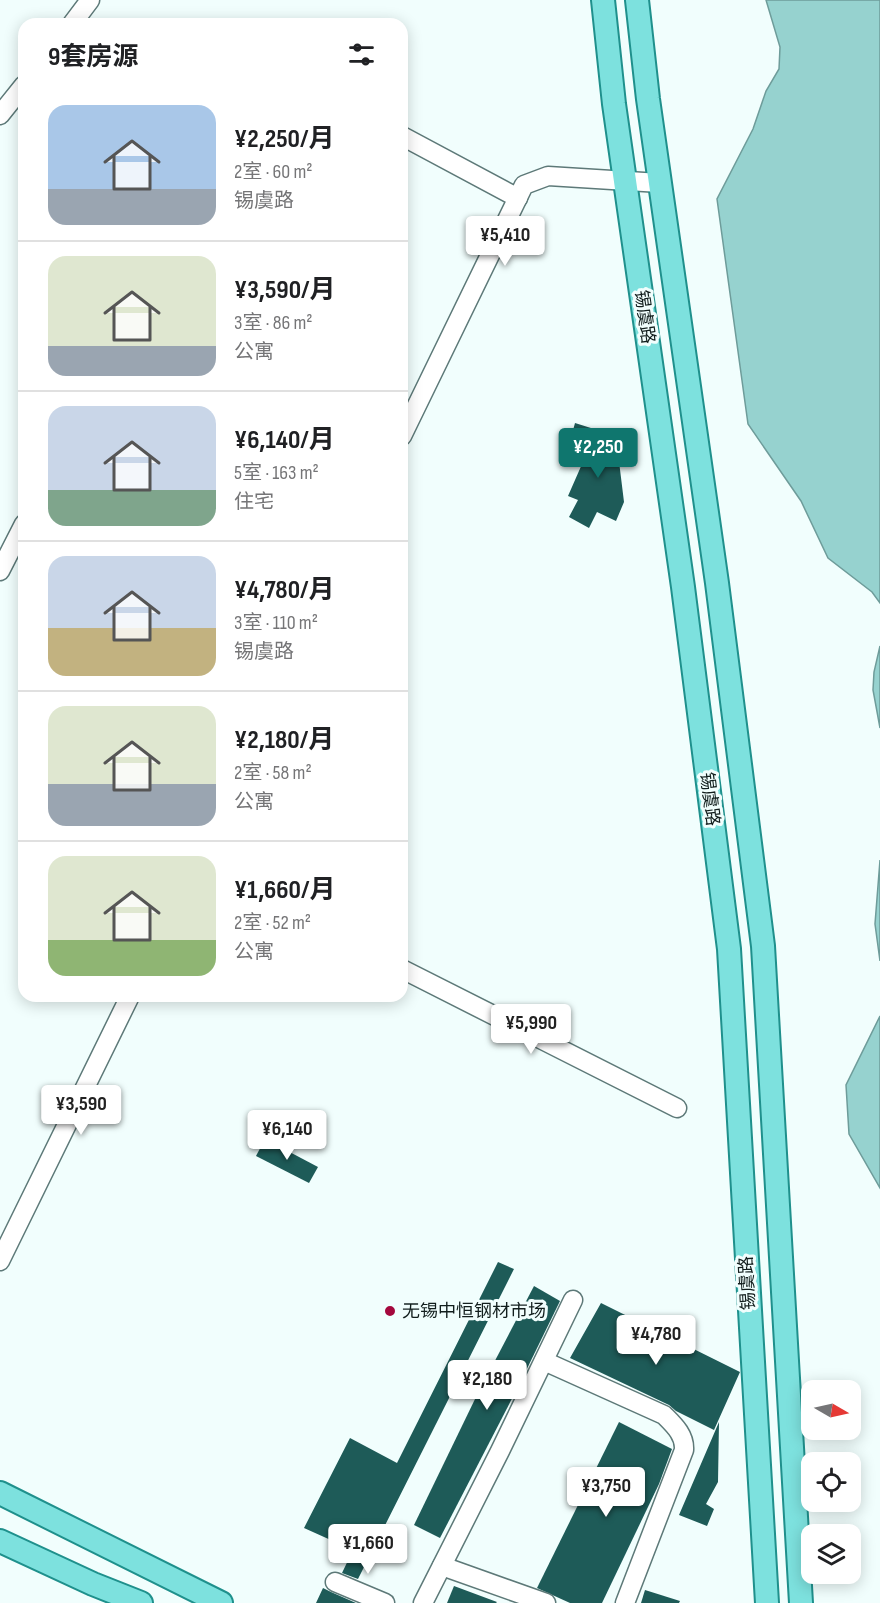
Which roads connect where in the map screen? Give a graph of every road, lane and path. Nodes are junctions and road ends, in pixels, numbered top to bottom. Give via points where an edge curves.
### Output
1 (90, 0) edge
2 (603, 0) edge
3 (637, 0) edge
4 (76, 18) edge
5 (18, 92) edge
6 (0, 115) edge
7 (408, 139) edge
8 (625, 181) junction
9 (660, 183) junction
10 (518, 198) junction
11 (408, 424) edge
12 (18, 536) edge
13 (0, 571) edge
14 (408, 972) edge
15 (126, 1002) edge
16 (677, 1108) dead end
17 (0, 1261) edge
18 (573, 1300) dead end
19 (544, 1361) junction
20 (0, 1493) edge
21 (0, 1541) edge
22 (442, 1566) junction
23 (335, 1582) dead end
24 (141, 1603) edge
25 (221, 1603) edge
26 (385, 1603) edge
27 (423, 1603) edge
28 (546, 1603) edge
29 (625, 1603) edge
30 (767, 1603) edge
31 (801, 1603) edge

1 - 4 street
2 - 8 main road, 锡虞路
3 - 9 main road, 锡虞路
5 - 6 street
7 - 10 street
8 - 9 street
8 - 10 street via 548,176 524,185
8 - 30 main road, 锡虞路 via 729,949
9 - 31 main road, 锡虞路 via 717,582 763,946
10 - 11 street
12 - 13 street
14 - 16 street
15 - 17 street
18 - 19 street
19 - 22 street
19 - 29 street via 664,1415 679,1430 684,1443
20 - 25 main road
21 - 24 main road
22 - 27 street
22 - 28 street
23 - 26 street

